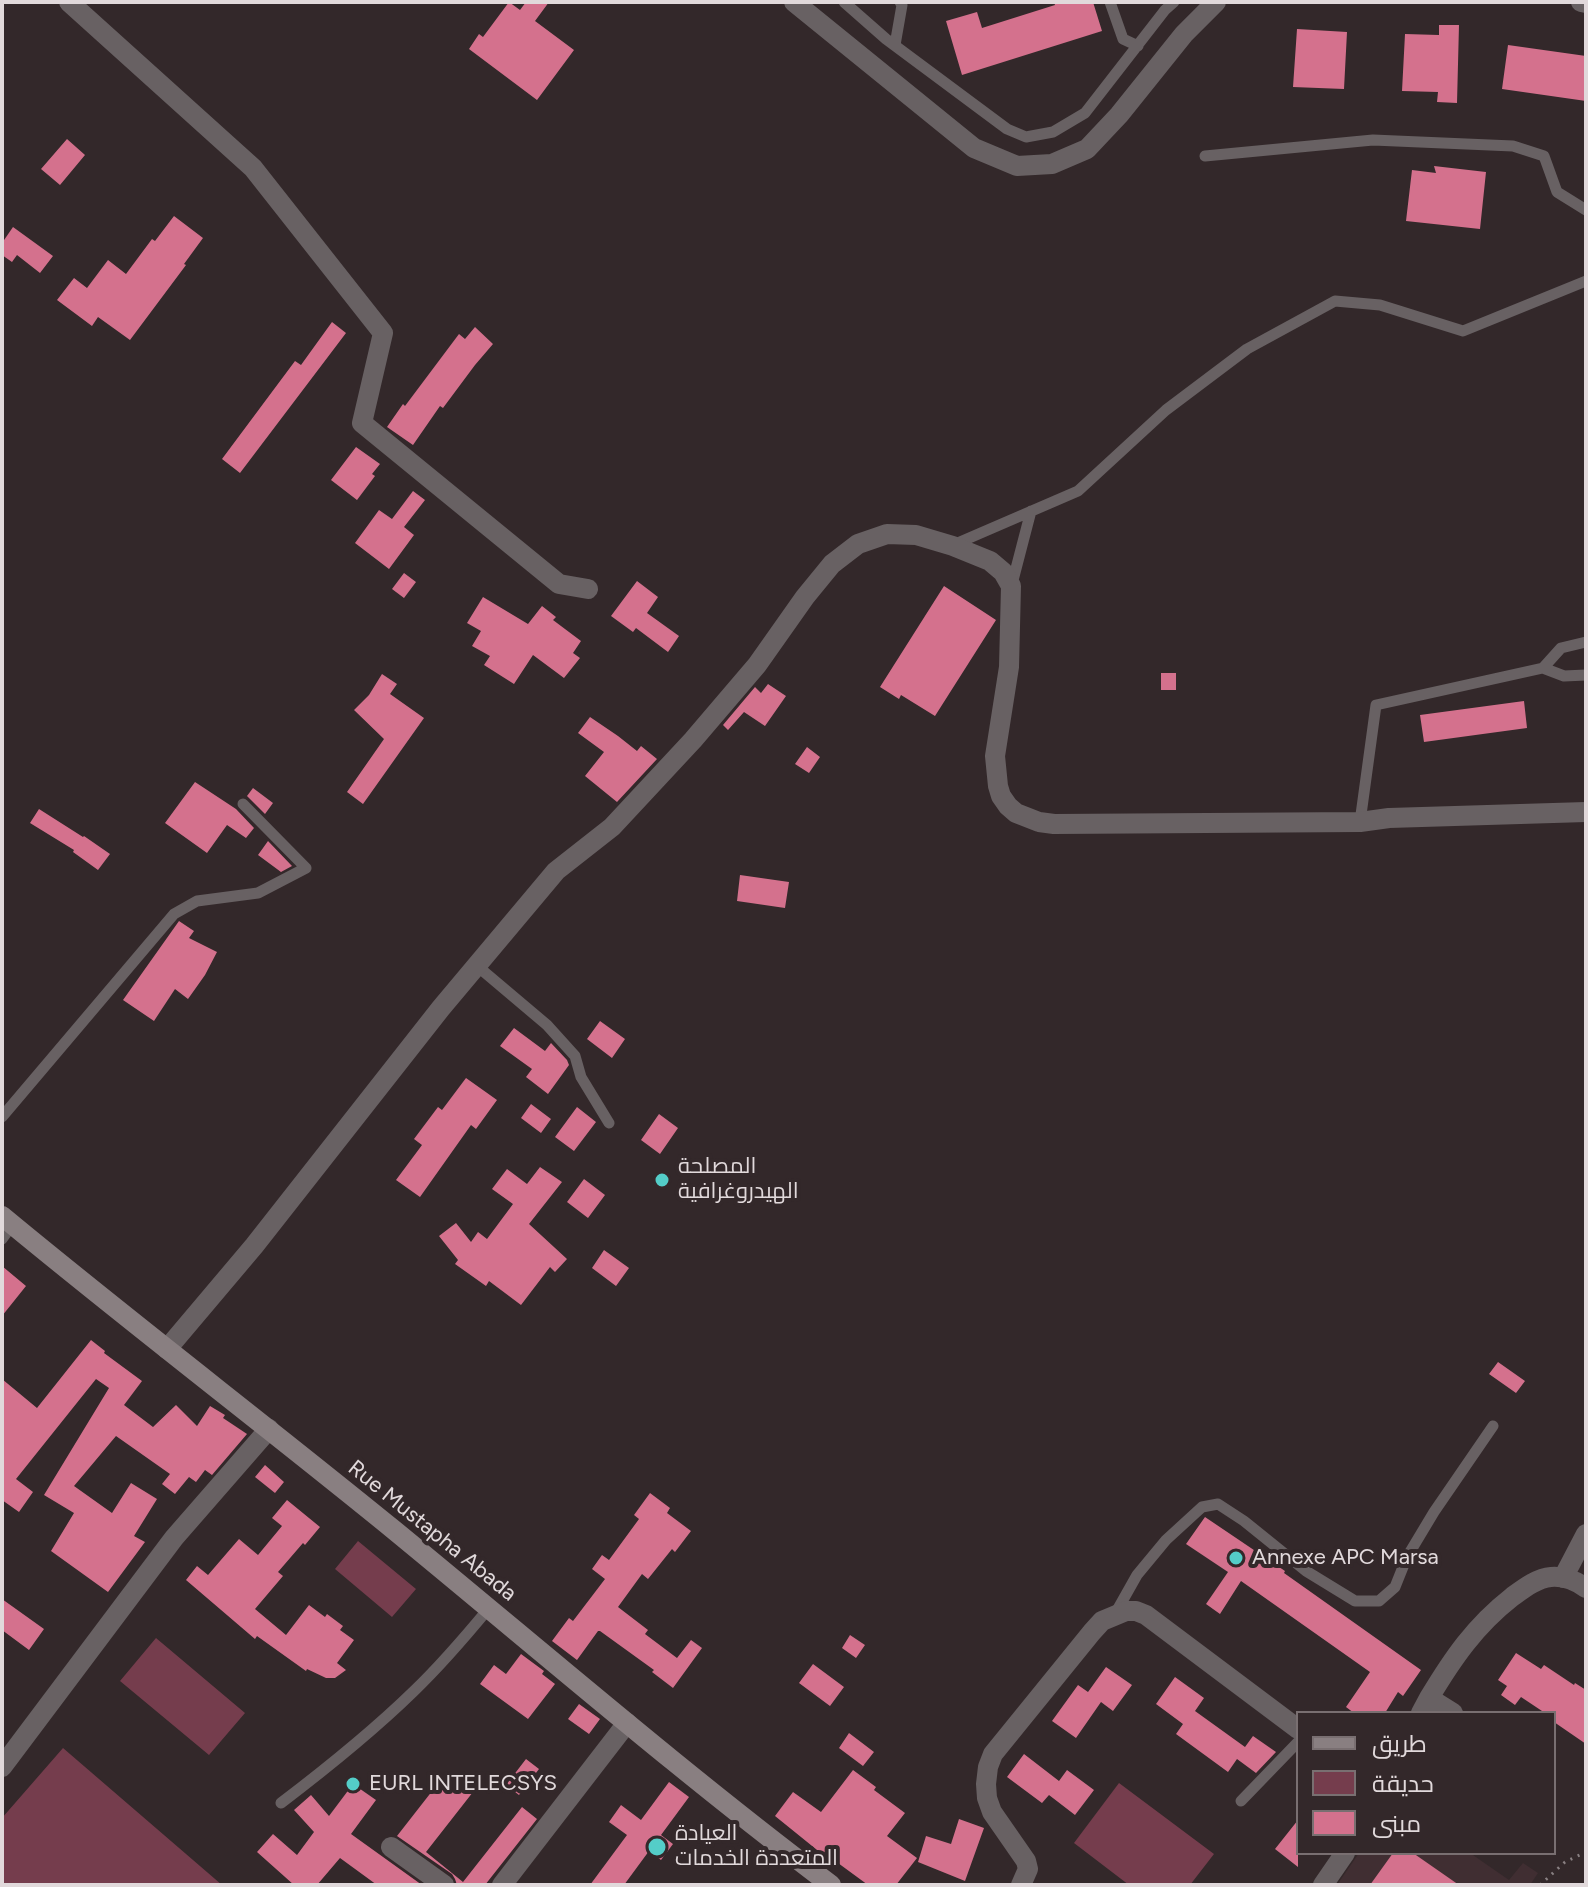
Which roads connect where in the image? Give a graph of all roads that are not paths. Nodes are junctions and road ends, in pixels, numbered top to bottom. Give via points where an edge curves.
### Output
1 (69, 2) edge
2 (794, 2) edge
3 (844, 2) edge
4 (1110, 2) edge
5 (1174, 2) edge
6 (1216, 2) edge
7 (904, 3) edge
8 (895, 45) junction
9 (1138, 46) junction
10 (1205, 156) dead end
11 (1586, 210) edge
12 (1586, 281) edge
13 (1031, 511) junction
14 (953, 546) junction
15 (1011, 586) junction
16 (588, 589) dead end
17 (1586, 642) edge
18 (1543, 668) junction
19 (1586, 675) edge
20 (243, 804) dead end
21 (1586, 812) edge
22 (1360, 822) junction
23 (476, 965) junction
24 (2, 1117) edge
25 (609, 1123) dead end
26 (5, 1226) edge
27 (167, 1349) junction
28 (1493, 1426) dead end
29 (269, 1429) junction
30 (1586, 1534) edge
31 (1563, 1578) junction
32 (1586, 1588) edge
33 (489, 1608) junction
34 (1115, 1615) junction
35 (1425, 1705) edge
36 (1446, 1711) edge
37 (627, 1723) junction
38 (1296, 1727) edge
39 (1296, 1744) edge
40 (2, 1767) edge
41 (1241, 1801) dead end
42 (281, 1803) dead end
43 (391, 1847) dead end
44 (1344, 1855) edge
45 (819, 1881) edge
46 (444, 1885) edge
47 (502, 1885) edge
48 (1021, 1885) edge
49 (1323, 1885) edge

1 - 16 street via 253,168 383,333 362,423 559,584
2 - 6 street via 974,148 1017,166 1052,164 1087,149
3 - 8 lane
4 - 9 lane via 1123,39
5 - 9 lane
7 - 8 lane
8 - 9 lane via 1007,129 1026,137 1053,132 1085,113
10 - 11 lane via 1373,140 1513,146 1544,156 1557,192
12 - 13 lane via 1463,331 1380,305 1335,301 1247,349 1166,410 1078,491
13 - 14 lane
13 - 15 lane
14 - 15 street via 990,561
14 - 23 street via 916,535 887,534 858,544 832,564 693,740 612,827 556,871
15 - 22 street via 1009,667 995,756 1001,796 1016,813 1054,824
17 - 18 lane via 1561,648
18 - 19 lane via 1564,676
18 - 22 lane via 1376,705
20 - 24 lane via 306,868 258,893 197,901 174,914
21 - 22 street
23 - 25 lane via 575,1056 581,1077
23 - 27 street
26 - 27 main road, Rue Mustapha Abada
27 - 29 main road, Rue Mustapha Abada
28 - 34 lane via 1434,1512 1395,1587 1379,1601 1355,1601 1218,1504 1202,1507 1166,1540 1137,1575
29 - 33 main road, Rue Mustapha Abada
29 - 40 street via 174,1538
30 - 31 street
31 - 32 street
31 - 35 street via 1535,1582 1501,1605 1455,1655
33 - 37 main road, Rue Mustapha Abada
33 - 42 lane via 416,1690
34 - 38 street via 1136,1611 1156,1620
34 - 48 street via 1092,1632 988,1767 992,1812 1026,1861
35 - 36 street
37 - 45 main road, Rue Mustapha Abada
37 - 47 street
39 - 41 lane
43 - 46 street
44 - 49 street

